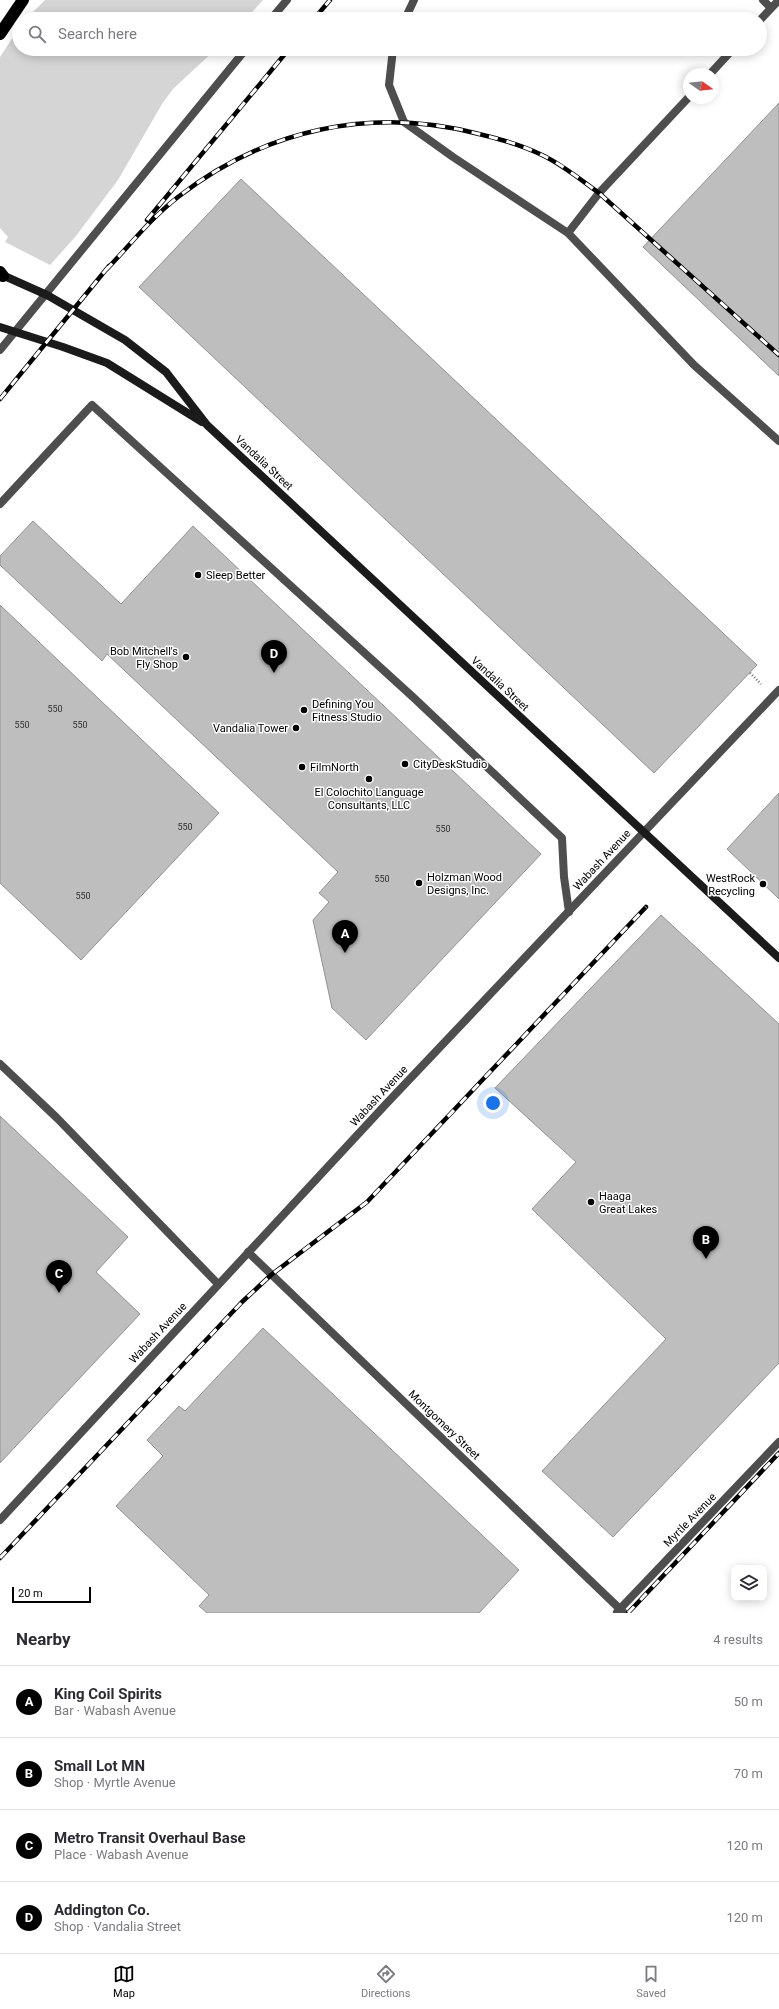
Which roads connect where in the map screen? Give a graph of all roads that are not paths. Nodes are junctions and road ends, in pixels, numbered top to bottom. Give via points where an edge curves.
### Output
1 (286, 0) edge
2 (414, 0) edge
3 (764, 0) edge
4 (779, 0) edge
5 (23, 2) edge
6 (771, 8) junction
7 (16, 12) edge
8 (277, 12) edge
9 (408, 12) edge
10 (767, 12) edge
11 (12, 17) edge
12 (0, 34) edge
13 (240, 56) edge
14 (392, 56) edge
15 (727, 56) edge
16 (716, 68) edge
17 (683, 103) edge
18 (568, 233) junction
19 (1, 274) edge
20 (46, 294) junction
21 (0, 328) edge
22 (15, 332) junction
23 (0, 350) edge
24 (207, 425) junction
25 (779, 440) edge
26 (0, 504) edge
27 (779, 690) edge
28 (643, 833) junction
29 (569, 912) junction
30 (779, 958) edge
31 (0, 1064) edge
32 (248, 1252) junction
33 (218, 1284) junction
34 (779, 1442) edge
35 (0, 1520) edge
36 (621, 1612) edge

1 - 8 street
2 - 9 street
3 - 6 street
4 - 6 street
5 - 7 highway
6 - 10 street
11 - 12 highway
13 - 20 street
14 - 18 street via 389,85 404,122
15 - 16 street
17 - 18 street via 599,193
18 - 25 street via 694,365
19 - 20 main road, Vandalia Street
20 - 22 street
20 - 24 main road, Vandalia Street via 125,340 166,372
21 - 22 main road, Vandalia Street
22 - 23 street
22 - 24 main road, Vandalia Street via 63,346 107,364
24 - 28 main road, Vandalia Street
26 - 29 street via 92,405 408,693 562,838
27 - 28 street, Wabash Avenue
28 - 29 street, Wabash Avenue
28 - 30 main road, Vandalia Street
29 - 32 street, Wabash Avenue
31 - 33 street via 57,1118
32 - 33 street, Wabash Avenue
32 - 36 street, Montgomery Street
33 - 35 street, Wabash Avenue
34 - 36 street, Myrtle Avenue

